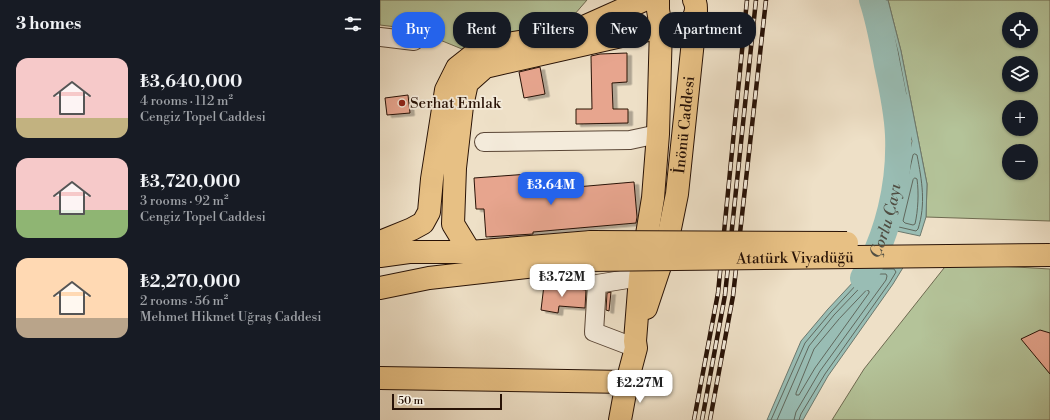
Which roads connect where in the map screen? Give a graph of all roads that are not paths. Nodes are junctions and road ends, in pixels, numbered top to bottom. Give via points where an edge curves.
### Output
1 (644, 0) edge
2 (658, 0) edge
3 (695, 5) edge
4 (620, 6) edge
5 (659, 16) edge
6 (659, 27) edge
7 (380, 37) edge
8 (392, 38) edge
9 (660, 48) edge
10 (658, 134) junction
11 (484, 142) dead end
12 (380, 242) edge
13 (1050, 245) edge
14 (655, 249) junction
15 (589, 251) junction
16 (470, 252) junction
17 (1050, 255) edge
18 (380, 256) edge
19 (640, 277) junction
20 (380, 288) edge
21 (635, 345) junction
22 (380, 378) edge
23 (627, 382) junction
24 (620, 420) edge

1 - 4 main road
2 - 5 main road, İnönü Caddesi
3 - 14 main road, İnönü Caddesi via 677,194
4 - 12 main road via 577,30 494,46 476,53 457,68 446,90 429,212 423,223
6 - 16 main road via 485,68 467,83 455,168 453,224
7 - 8 street
9 - 10 main road, İnönü Caddesi
10 - 11 street via 630,140
10 - 14 main road, İnönü Caddesi via 653,198
13 - 15 main road, Atatürk Viyadüğü, bridge
14 - 19 main road
14 - 21 main road
15 - 16 main road
15 - 17 main road, Atatürk Viyadüğü, bridge
15 - 20 main road
16 - 18 main road via 409,252
19 - 21 main road
19 - 21 street via 597,284 594,332
21 - 23 main road
22 - 23 main road
23 - 24 main road

